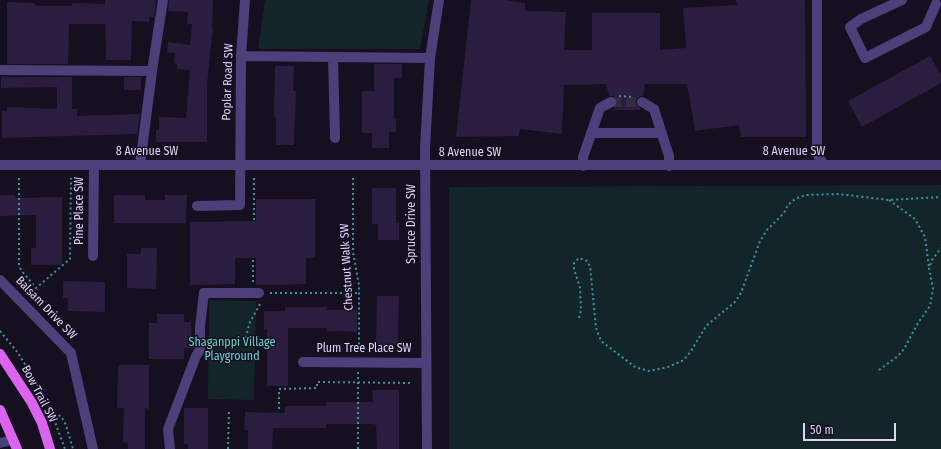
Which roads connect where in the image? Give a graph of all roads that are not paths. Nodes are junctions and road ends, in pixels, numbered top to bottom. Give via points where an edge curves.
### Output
1 (163, 0) edge
2 (245, 0) edge
3 (439, 0) edge
4 (817, 0) edge
5 (902, 0) edge
6 (935, 4) edge
7 (241, 56) junction
8 (333, 57) junction
9 (430, 58) junction
10 (0, 70) edge
11 (152, 71) junction
12 (614, 99) tunnel mouth
13 (640, 99) tunnel mouth
14 (591, 133) junction
15 (662, 133) junction
16 (335, 138) dead end
17 (0, 165) edge
18 (94, 165) junction
19 (140, 165) junction
20 (824, 165) junction
21 (941, 165) edge
22 (239, 166) junction
23 (425, 166) junction
24 (583, 166) junction
25 (669, 166) junction
26 (197, 206) dead end
27 (93, 256) dead end
28 (0, 280) edge
29 (257, 290) road end
30 (0, 354) edge
31 (303, 362) dead end
32 (426, 363) junction
33 (0, 410) edge
34 (0, 443) edge
35 (15, 444) edge
36 (50, 449) edge
37 (93, 449) edge
38 (170, 449) edge
39 (427, 449) edge

1 - 11 street
2 - 7 street, Poplar Road SW
3 - 9 street, Spruce Drive SW
4 - 20 street via 817,154
5 - 6 street via 850,27 865,58 926,27
7 - 8 street
7 - 22 street, Poplar Road SW
8 - 9 street
8 - 16 street
9 - 23 street, Spruce Drive SW
10 - 11 street
11 - 19 street
12 - 14 street via 600,108
13 - 15 street via 654,109
14 - 15 street
14 - 24 street via 583,157
15 - 25 street via 669,156
17 - 18 street, 8 Avenue SW
18 - 19 street, 8 Avenue SW
18 - 27 street, Pine Place SW
19 - 22 street, 8 Avenue SW
20 - 21 street, 8 Avenue SW
20 - 25 street, 8 Avenue SW
22 - 23 street, 8 Avenue SW
22 - 26 street, Poplar Road SW via 240,205
23 - 24 street, 8 Avenue SW
23 - 32 street, Spruce Drive SW
24 - 25 street, 8 Avenue SW
28 - 37 street, Balsam Drive SW via 71,353
29 - 38 street via 204,293 200,350 168,430
30 - 36 main road, Bow Trail SW via 32,403 42,423
31 - 32 street, Plum Tree Place SW
32 - 39 street, Spruce Drive SW
33 - 35 main road
34 - 35 street

